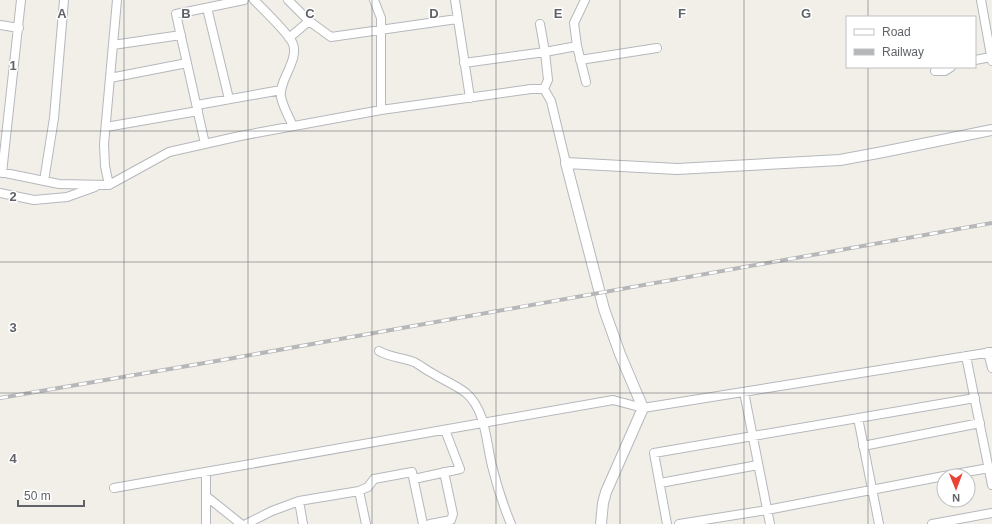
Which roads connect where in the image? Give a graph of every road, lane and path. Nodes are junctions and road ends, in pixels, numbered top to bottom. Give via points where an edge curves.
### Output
1 (21, 0) edge
2 (64, 0) edge
3 (117, 0) edge
4 (244, 0) edge
5 (254, 0) edge
6 (288, 0) edge
7 (374, 0) edge
8 (454, 0) edge
9 (585, 0) edge
10 (981, 0) edge
11 (207, 8) junction
12 (457, 19) junction
13 (309, 21) junction
14 (540, 24) dead end
15 (0, 25) edge
16 (19, 28) junction
17 (381, 30) junction
18 (181, 35) junction
19 (289, 38) junction
20 (113, 45) junction
21 (577, 46) junction
22 (657, 48) dead end
23 (545, 52) junction
24 (992, 59) edge
25 (580, 60) junction
26 (976, 60) edge
27 (187, 63) junction
28 (464, 63) junction
29 (950, 68) edge
30 (935, 72) dead end
31 (110, 78) junction
32 (586, 82) dead end
33 (544, 89) junction
34 (281, 90) junction
35 (470, 98) junction
36 (229, 100) junction
37 (197, 108) junction
38 (381, 110) junction
39 (293, 126) junction
40 (106, 127) junction
41 (992, 130) edge
42 (205, 144) junction
43 (566, 163) junction
44 (1, 173) edge
45 (44, 181) junction
46 (109, 185) junction
47 (100, 186) junction
48 (0, 193) edge
49 (379, 351) dead end
50 (990, 352) edge
51 (966, 356) junction
52 (992, 368) edge
53 (744, 392) junction
54 (975, 398) junction
55 (643, 408) junction
56 (858, 418) junction
57 (483, 423) junction
58 (980, 423) junction
59 (445, 430) junction
60 (752, 437) junction
61 (863, 446) junction
62 (758, 465) junction
63 (989, 468) junction
64 (976, 470) edge
65 (206, 472) junction
66 (444, 472) junction
67 (936, 478) edge
68 (414, 479) junction
69 (660, 483) junction
70 (992, 485) edge
71 (114, 488) dead end
72 (360, 490) junction
73 (872, 490) junction
74 (206, 496) junction
75 (299, 501) junction
76 (767, 510) junction
77 (992, 513) edge
78 (206, 524) edge
79 (241, 524) edge
80 (246, 524) edge
81 (303, 524) edge
82 (366, 524) edge
83 (423, 524) edge
84 (430, 524) edge
85 (511, 524) edge
86 (601, 524) edge
87 (667, 524) edge
88 (679, 524) edge
89 (770, 524) edge
90 (879, 524) edge
91 (932, 524) edge

1 - 16 street
2 - 45 street via 54,118
3 - 20 street
4 - 11 street
5 - 19 street
6 - 13 street
7 - 17 street
8 - 12 street
9 - 21 street via 574,23
10 - 24 street
11 - 18 street via 176,14
11 - 36 street
12 - 17 street
12 - 28 street
13 - 17 street via 331,37
13 - 19 street
14 - 23 street
15 - 16 street
16 - 44 street
17 - 38 street
18 - 20 street
18 - 27 street
19 - 34 street via 293,44 293,58
20 - 31 street
21 - 23 street
21 - 25 street
22 - 25 street
23 - 28 street
23 - 33 street via 548,80
24 - 26 street
25 - 32 street
27 - 31 street
27 - 37 street
28 - 35 street
29 - 30 street
31 - 40 street
33 - 35 street
33 - 43 street via 551,101
34 - 36 street
34 - 39 street via 281,98
35 - 38 street
36 - 37 street
37 - 40 street
37 - 42 street
38 - 39 street
39 - 42 street
40 - 46 street via 105,166
41 - 43 street via 840,160 677,169
42 - 46 street via 169,152
43 - 55 street via 604,308
44 - 45 street
45 - 47 street
46 - 47 street
47 - 48 street via 67,198 34,200
49 - 57 street via 387,356 414,362 466,393 473,401
50 - 51 street
50 - 52 street
51 - 53 street
51 - 54 street
53 - 55 street
53 - 60 street
54 - 56 street
54 - 58 street
55 - 57 street via 613,400
55 - 86 street via 606,492
56 - 60 street
56 - 61 street
57 - 59 street
57 - 85 street via 500,495
58 - 61 street
58 - 63 street
59 - 65 street
59 - 66 street via 460,469
60 - 62 street
60 - 69 street via 654,453
61 - 73 street
62 - 69 street
62 - 76 street
63 - 64 street
63 - 70 street
65 - 71 street
65 - 74 street
66 - 68 street
66 - 84 street via 453,514 451,520
67 - 73 street
68 - 72 street via 412,472 374,479 368,487
68 - 83 street
69 - 87 street
72 - 75 street
72 - 82 street
73 - 76 street
73 - 90 street
74 - 78 street
74 - 79 street
75 - 80 street via 272,510
75 - 81 street
76 - 88 street
76 - 89 street
77 - 91 street

